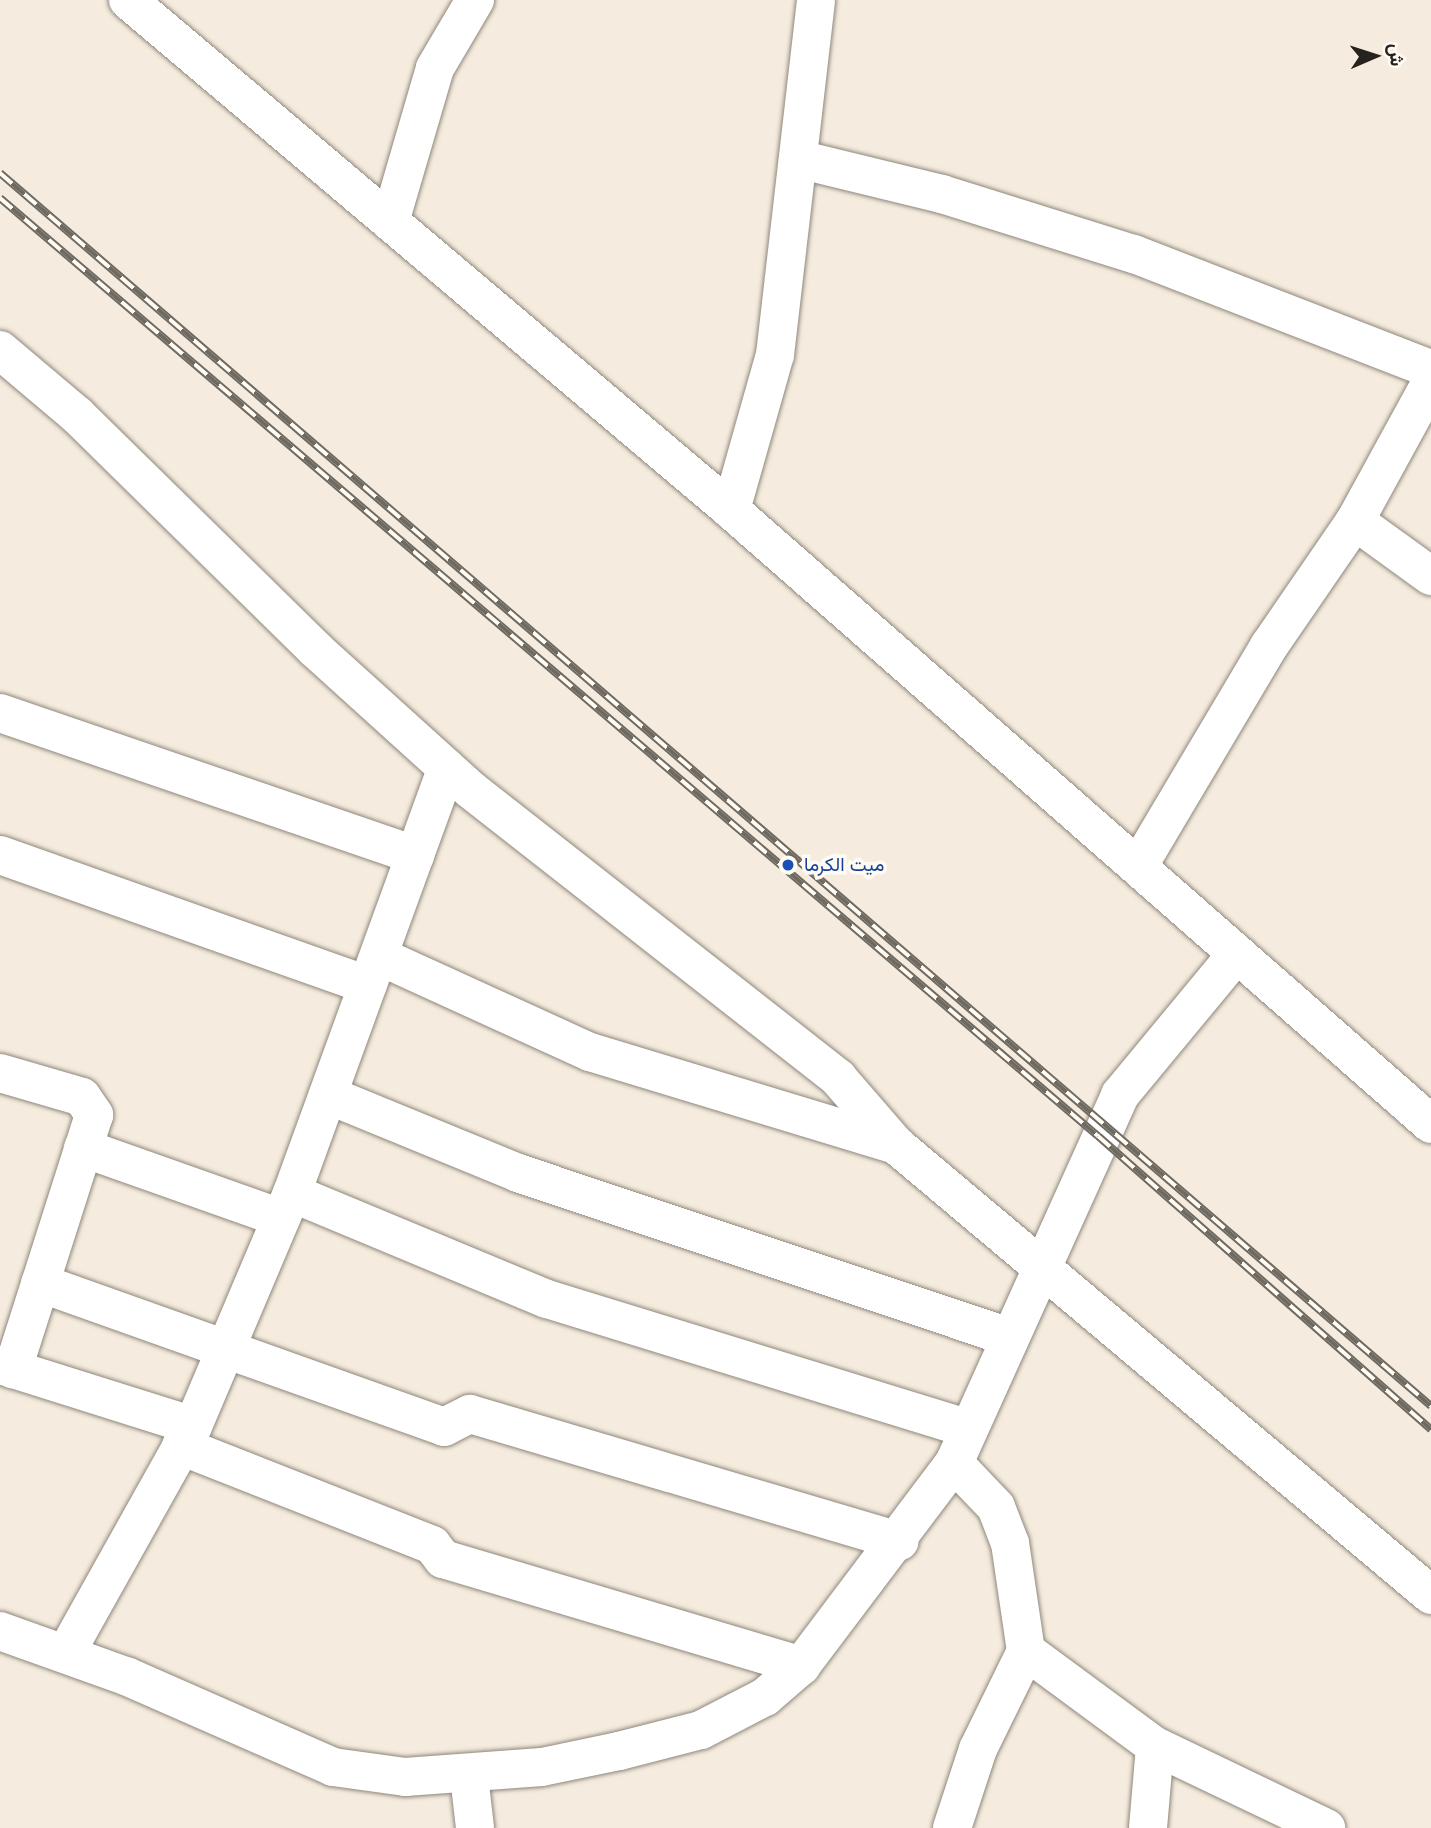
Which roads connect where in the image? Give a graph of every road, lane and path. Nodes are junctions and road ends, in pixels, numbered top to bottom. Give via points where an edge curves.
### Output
1 (128, 0) edge
2 (475, 0) edge
3 (816, 0) edge
4 (798, 159) junction
5 (390, 222) junction
6 (1, 357) edge
7 (1431, 369) edge
8 (1431, 382) edge
9 (731, 510) junction
10 (1354, 521) junction
11 (1431, 576) edge
12 (0, 713) edge
13 (447, 768) junction
14 (0, 855) edge
15 (415, 855) junction
16 (1139, 864) junction
17 (1235, 956) junction
18 (373, 971) junction
19 (0, 1073) edge
20 (328, 1095) junction
21 (1431, 1124) edge
22 (896, 1145) junction
23 (83, 1148) junction
24 (287, 1206) junction
25 (1044, 1273) junction
26 (40, 1283) junction
27 (1009, 1337) junction
28 (226, 1346) junction
29 (7, 1367) edge
30 (966, 1428) junction
31 (187, 1436) junction
32 (954, 1463) junction
33 (900, 1541) junction
34 (1431, 1595) edge
35 (0, 1631) edge
36 (1026, 1651) junction
37 (66, 1653) junction
38 (802, 1665) junction
39 (1156, 1746) junction
40 (469, 1776) junction
41 (475, 1828) edge
42 (953, 1828) edge
43 (1149, 1828) edge
44 (1326, 1828) edge

1 - 5 street
2 - 5 street via 435,68
3 - 4 street
4 - 7 street via 942,194 1134,254
4 - 9 street via 775,355
5 - 9 street
6 - 13 street via 77,415
8 - 10 street
9 - 16 street
10 - 11 street
10 - 16 street via 1269,646
12 - 15 street
13 - 15 street
13 - 22 street via 838,1077
14 - 18 street
15 - 18 street
16 - 17 street
17 - 21 street
17 - 25 street via 1120,1095
18 - 20 street
18 - 22 street via 590,1052
19 - 23 street via 90,1101 94,1115
20 - 24 street
20 - 27 street via 518,1172
22 - 25 street
23 - 24 street
23 - 26 street
24 - 28 street
24 - 30 street via 547,1299
25 - 27 street
25 - 34 street
26 - 28 street
26 - 29 street
27 - 30 street
28 - 31 street
28 - 33 street via 444,1427 470,1414
29 - 31 street
30 - 32 street
31 - 37 street
31 - 38 street via 432,1545 443,1559
32 - 33 street
32 - 36 street via 975,1478 1006,1531
33 - 38 street
35 - 37 street
36 - 39 street
36 - 42 street via 978,1749
37 - 40 street via 333,1767 405,1777
38 - 40 street via 765,1697 701,1730 542,1768
39 - 43 street
39 - 44 street
40 - 41 street

